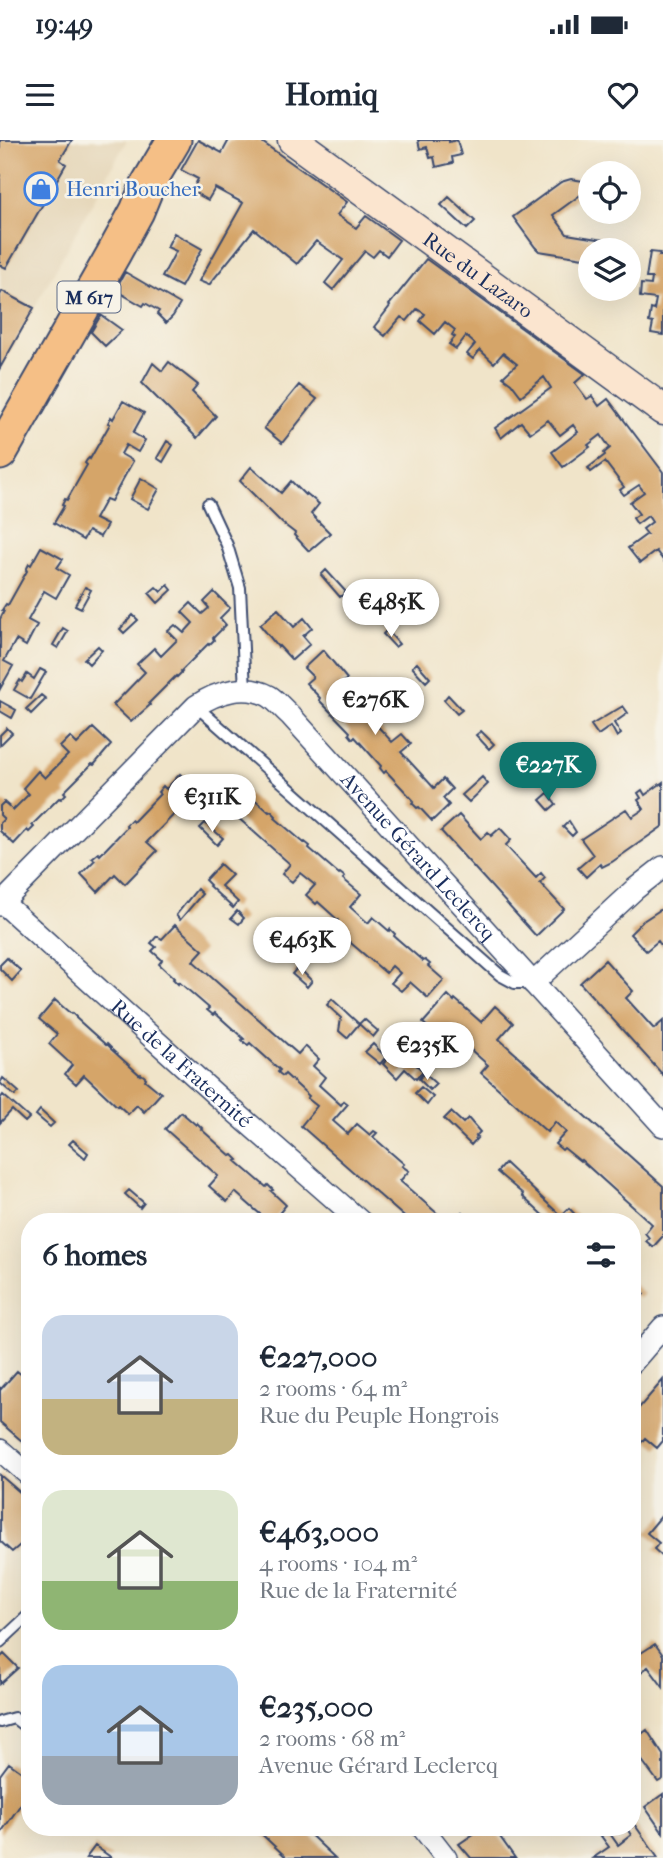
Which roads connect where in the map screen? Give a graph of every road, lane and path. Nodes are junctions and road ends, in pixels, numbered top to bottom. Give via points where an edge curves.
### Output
1 (152, 140) edge
2 (174, 140) edge
3 (293, 140) edge
4 (663, 410) edge
5 (0, 414) edge
6 (1, 449) edge
7 (208, 504) dead end
8 (245, 690) junction
9 (196, 706) junction
10 (663, 867) edge
11 (2, 904) edge
12 (533, 983) junction
13 (663, 1126) edge
14 (351, 1213) edge
15 (663, 1327) edge
16 (641, 1353) edge
17 (0, 1450) edge
18 (21, 1468) edge
19 (21, 1622) edge
20 (0, 1642) edge
21 (0, 1722) edge
22 (21, 1723) edge
23 (429, 1836) edge
24 (446, 1858) edge

1 - 5 main road, M 617 via 124,198
2 - 6 main road, M 617
3 - 4 street, Rue du Lazaro
7 - 8 lane via 240,588
8 - 9 street via 227,691
8 - 12 street, Avenue Gérard Leclercq via 270,697 289,715
9 - 11 street
9 - 12 lane, Avenue Gérard Leclercq via 500,975 516,983
10 - 12 street
11 - 14 street, Rue de la Fraternité
12 - 13 street, Avenue Gérard Leclercq
15 - 16 street
17 - 18 street
19 - 20 lane
21 - 22 lane via 14,1718
23 - 24 street

